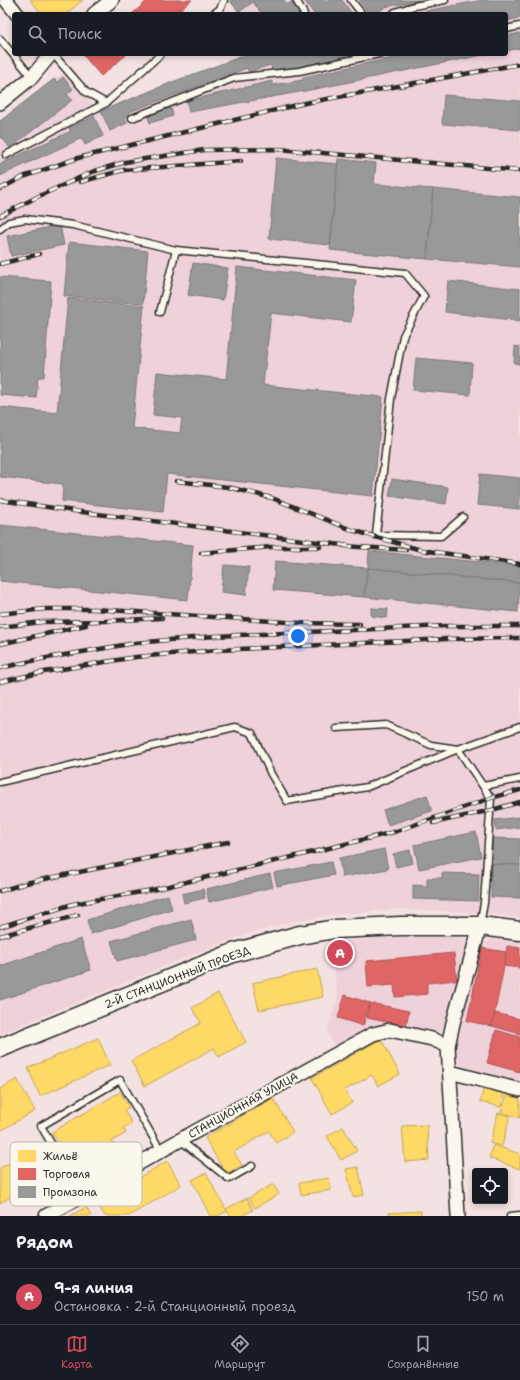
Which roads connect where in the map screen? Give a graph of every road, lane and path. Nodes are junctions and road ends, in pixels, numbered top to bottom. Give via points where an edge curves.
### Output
1 (6, 0) edge
2 (112, 0) edge
3 (224, 0) edge
4 (296, 0) edge
5 (351, 0) edge
6 (445, 0) edge
7 (15, 12) edge
8 (97, 12) edge
9 (215, 12) edge
10 (303, 12) edge
11 (360, 12) edge
12 (395, 12) edge
13 (520, 26) edge
14 (508, 29) edge
15 (0, 39) edge
16 (12, 53) edge
17 (14, 56) edge
18 (50, 56) edge
19 (54, 56) edge
20 (159, 56) edge
21 (370, 56) edge
22 (32, 77) junction
23 (0, 103) edge
24 (106, 103) junction
25 (132, 118) dead end
26 (6, 155) dead end
27 (0, 229) edge
28 (176, 250) junction
29 (160, 312) dead end
30 (463, 517) dead end
31 (520, 727) edge
32 (336, 728) dead end
33 (458, 749) junction
34 (520, 779) edge
35 (0, 782) edge
36 (484, 786) junction
37 (480, 926) junction
38 (520, 931) edge
39 (448, 1046) junction
40 (0, 1048) edge
41 (450, 1072) junction
42 (520, 1090) edge
43 (180, 1140) junction
44 (50, 1142) edge
45 (160, 1151) junction
46 (142, 1161) edge
47 (252, 1166) dead end
48 (64, 1206) edge
49 (520, 1215) edge
50 (46, 1216) edge
51 (458, 1216) edge
52 (510, 1216) edge

1 - 7 street
2 - 8 street
3 - 9 lane via 220,9
4 - 10 lane
5 - 11 lane
6 - 12 lane
13 - 14 lane
15 - 16 lane
17 - 22 lane
18 - 22 street
19 - 24 lane via 86,92
20 - 24 lane
21 - 25 lane via 299,71 234,78
22 - 23 street
24 - 26 lane
27 - 28 lane via 10,222 25,219 73,225
28 - 29 lane
28 - 30 lane via 405,273 424,296 403,336 391,399 376,535 441,536
31 - 33 lane
32 - 33 lane via 386,726 431,746
33 - 35 lane via 367,787 287,801 252,733 235,727
33 - 36 lane
34 - 36 lane
36 - 37 lane via 491,798 484,904
37 - 38 main road, 2-Й СТАНЦИОННЫЙ ПРОЕЗД
37 - 39 street
37 - 40 main road, 2-Й СТАНЦИОННЫЙ ПРОЕЗД via 350,928 300,935 233,953
39 - 41 street
39 - 43 street, СТАНЦИОННАЯ УЛИЦА via 432,1039 390,1030 373,1034
41 - 42 street
41 - 51 street
43 - 45 street, СТАНЦИОННАЯ УЛИЦА
43 - 47 lane via 229,1179
44 - 45 lane via 41,1126 120,1080
45 - 46 street, СТАНЦИОННАЯ УЛИЦА
48 - 50 street, СТАНЦИОННАЯ УЛИЦА
49 - 52 lane

